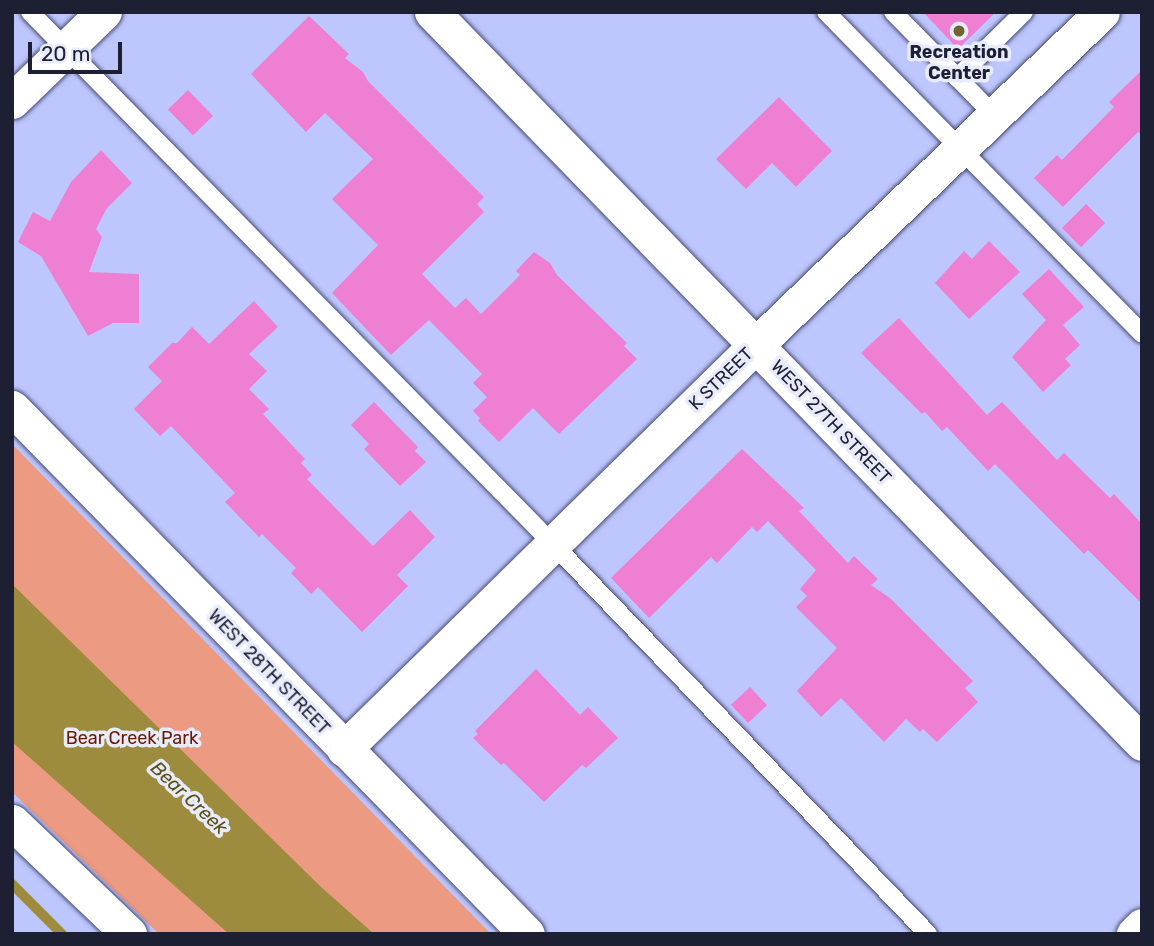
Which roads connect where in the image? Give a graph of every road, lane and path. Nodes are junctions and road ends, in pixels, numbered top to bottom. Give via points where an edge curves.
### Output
1 (30, 12) edge
2 (104, 12) edge
3 (432, 12) edge
4 (826, 12) edge
5 (893, 12) edge
6 (1024, 12) edge
7 (1096, 14) edge
8 (66, 49) junction
9 (957, 78) junction
10 (12, 101) edge
11 (995, 116) junction
12 (961, 149) junction
13 (1142, 334) edge
14 (756, 345) junction
15 (12, 408) edge
16 (552, 544) junction
17 (1142, 743) edge
18 (344, 749) junction
19 (12, 822) edge
20 (1142, 926) edge
21 (129, 934) edge
22 (527, 934) edge
23 (928, 934) edge
24 (1134, 934) edge

1 - 8 lane
2 - 8 street
3 - 14 street, WEST 27TH STREET
4 - 12 lane
5 - 9 lane
6 - 9 lane
7 - 11 street, K STREET
8 - 10 street
8 - 16 lane
9 - 11 lane
11 - 12 street, K STREET
12 - 13 lane
12 - 14 street, K STREET
14 - 16 street, K STREET
14 - 17 street, WEST 27TH STREET
15 - 18 street, WEST 28TH STREET
16 - 18 street, K STREET
16 - 23 lane
18 - 22 street, WEST 28TH STREET
19 - 21 street
20 - 24 street

